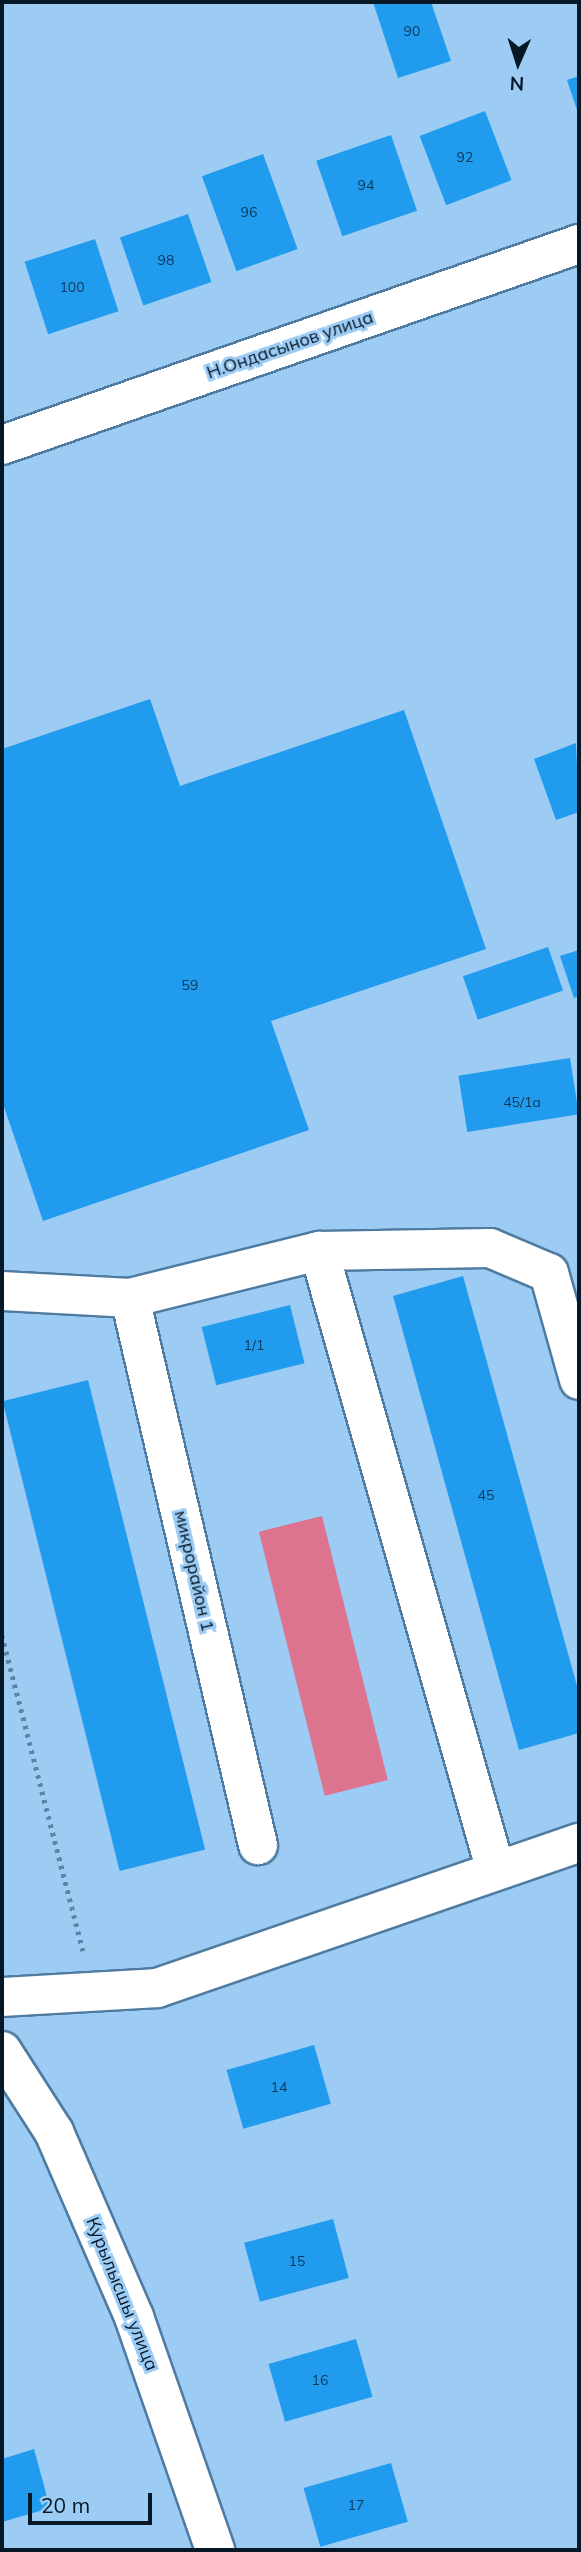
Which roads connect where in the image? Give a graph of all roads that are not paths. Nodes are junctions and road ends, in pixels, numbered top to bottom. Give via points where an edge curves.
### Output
1 (579, 244) edge
2 (2, 445) edge
3 (319, 1251) junction
4 (564, 1278) edge
5 (2, 1291) edge
6 (130, 1298) junction
7 (579, 1380) edge
8 (579, 1843) edge
9 (258, 1845) dead end
10 (495, 1868) junction
11 (2, 1997) edge
12 (2, 2051) edge
13 (215, 2550) edge

1 - 2 street, Н.Ондасынов улица
3 - 4 street via 490,1248
3 - 6 street
3 - 10 street
4 - 7 street
5 - 6 street
6 - 9 street, микрорайон 1
8 - 10 street
10 - 11 street via 157,1988
12 - 13 street, Курылысшы улица via 54,2132 134,2317

